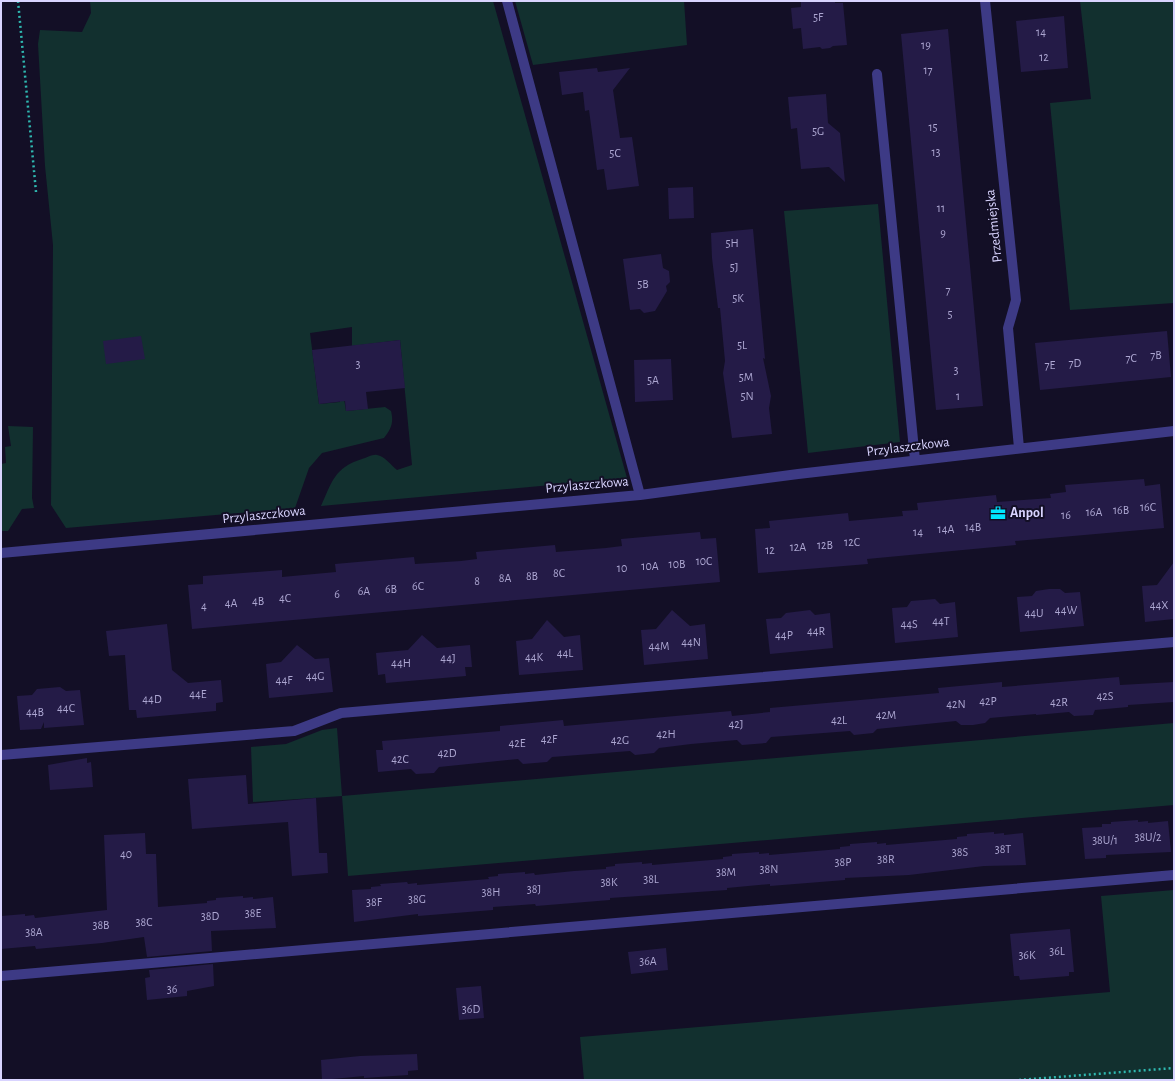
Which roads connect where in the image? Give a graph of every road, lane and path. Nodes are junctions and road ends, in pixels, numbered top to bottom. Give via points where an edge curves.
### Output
1 (18, 1) edge
2 (507, 1) edge
3 (985, 1) edge
4 (877, 74) dead end
5 (36, 192) dead end
6 (1174, 431) edge
7 (1019, 448) junction
8 (915, 460) junction
9 (640, 494) junction
10 (1, 553) edge
11 (1174, 642) edge
12 (1, 755) edge
13 (1174, 875) edge
14 (1, 976) edge
15 (1174, 1068) edge
16 (1019, 1080) edge

1 - 5 path
2 - 9 street
3 - 7 street, Przedmiejska via 1016,300 1008,328
4 - 8 street
6 - 7 street, Przylaszczkowa
7 - 8 street, Przylaszczkowa
8 - 9 street, Przylaszczkowa
9 - 10 street, Przylaszczkowa
11 - 12 street via 341,713 294,731
13 - 14 street
15 - 16 path

